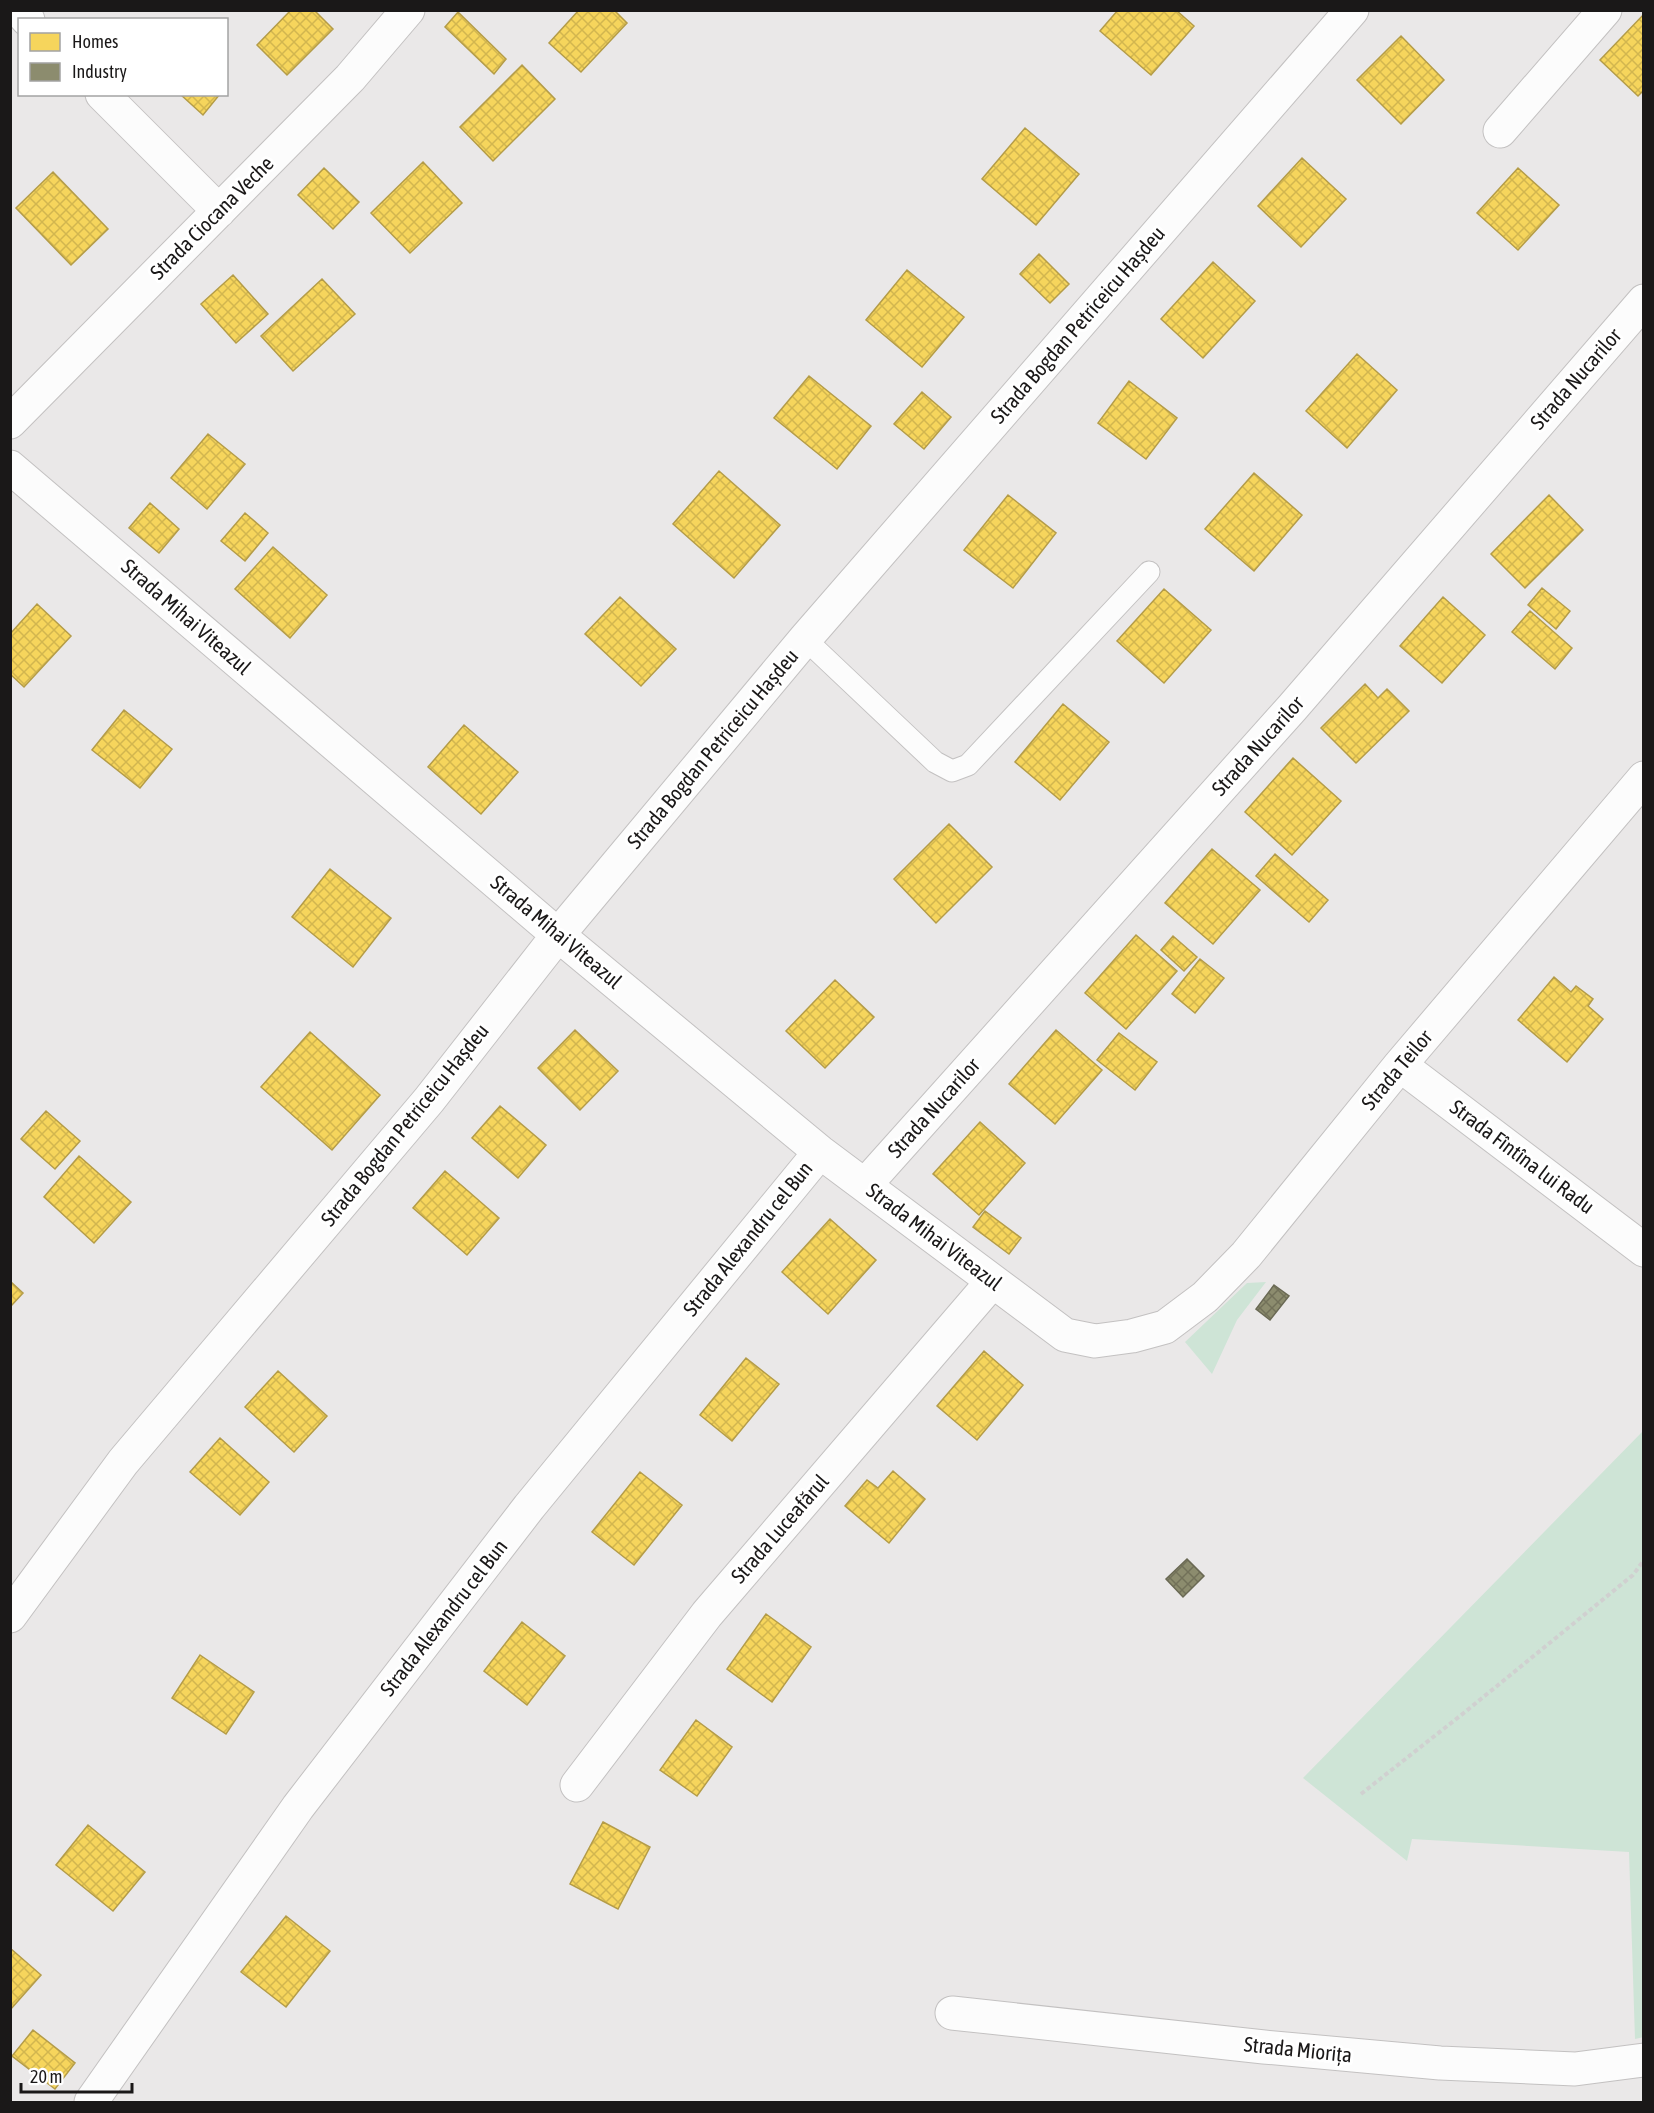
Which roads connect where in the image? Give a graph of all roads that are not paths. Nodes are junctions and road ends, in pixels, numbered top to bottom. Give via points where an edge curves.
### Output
1 (408, 10) edge
2 (1352, 10) edge
3 (1605, 10) edge
4 (104, 96) edge
5 (1500, 131) dead end
6 (219, 211) junction
7 (1644, 300) edge
8 (10, 422) edge
9 (10, 467) edge
10 (1149, 572) dead end
11 (805, 639) junction
12 (1644, 778) edge
13 (558, 935) junction
14 (1400, 1065) junction
15 (820, 1152) junction
16 (865, 1185) junction
17 (1644, 1250) edge
18 (992, 1282) junction
19 (1132, 1336) joint
20 (10, 1616) edge
21 (577, 1785) dead end
22 (952, 2013) dead end
23 (1644, 2060) edge
24 (91, 2103) edge

1 - 6 street, Strada Ciocana Veche via 350,78
2 - 11 street, Strada Bogdan Petriceicu Hașdeu
3 - 5 street
4 - 6 street
6 - 8 street, Strada Ciocana Veche
7 - 16 street, Strada Nucarilor via 1292,708
9 - 13 street, Strada Mihai Viteazul
10 - 11 lane, Strada Bogdan Petriceicu Hașdeu via 968,765 952,771 935,762
11 - 13 street, Strada Bogdan Petriceicu Hașdeu
12 - 14 street, Strada Teilor
13 - 15 street, Strada Mihai Viteazul
13 - 20 street, Strada Bogdan Petriceicu Hașdeu via 429,1100 123,1462
14 - 17 street, Strada Fîntîna lui Radu
14 - 19 street, Strada Teilor via 1246,1256 1205,1298 1165,1327
15 - 16 street, Strada Mihai Viteazul
15 - 24 street, Strada Alexandru cel Bun via 529,1508 305,1798
16 - 18 street, Strada Mihai Viteazul
18 - 19 street, Strada Mihai Viteazul via 1065,1335 1095,1341
18 - 21 street, Strada Luceafărul via 706,1614
22 - 23 street, Strada Miorița via 1440,2063 1575,2069

